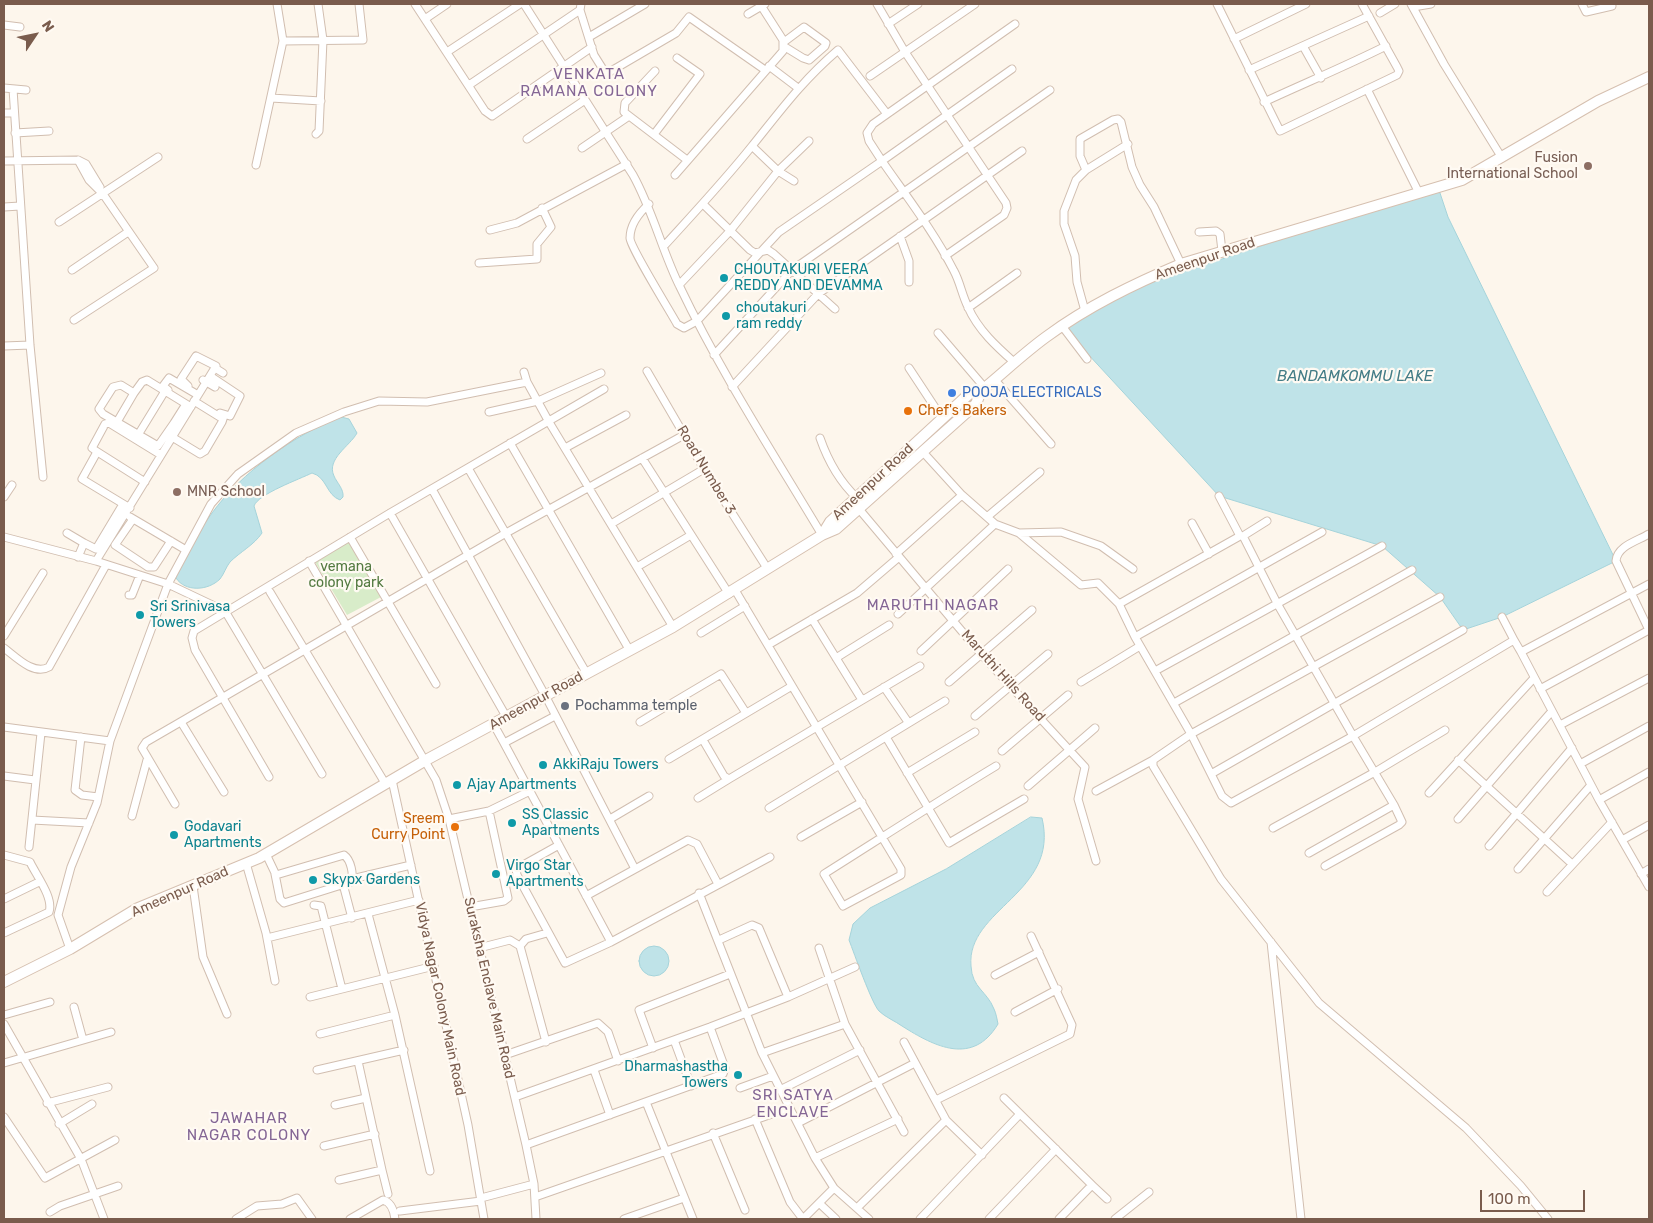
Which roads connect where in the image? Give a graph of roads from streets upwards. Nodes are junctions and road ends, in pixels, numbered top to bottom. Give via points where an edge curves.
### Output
1 (277, 4) edge
2 (318, 4) edge
3 (360, 4) edge
4 (415, 4) edge
5 (447, 4) edge
6 (522, 4) edge
7 (645, 4) edge
8 (763, 4) edge
9 (878, 4) edge
10 (918, 4) edge
11 (975, 4) edge
12 (1217, 4) edge
13 (1309, 4) edge
14 (1362, 4) edge
15 (1395, 4) edge
16 (1431, 4) edge
17 (1582, 4) edge
18 (1412, 5) edge
19 (1612, 6) dead end
20 (581, 7) edge
21 (1380, 13) dead end
22 (748, 14) dead end
23 (1369, 16) junction
24 (425, 19) junction
25 (888, 24) junction
26 (1015, 24) dead end
27 (4, 25) edge
28 (20, 28) dead end
29 (543, 34) junction
30 (589, 37) junction
31 (1234, 38) junction
32 (323, 40) junction
33 (283, 41) junction
34 (784, 44) junction
35 (1303, 46) junction
36 (1386, 46) junction
37 (592, 47) junction
38 (447, 52) junction
39 (905, 52) junction
40 (677, 58) dead end
41 (563, 68) junction
42 (767, 68) junction
43 (1012, 69) dead end
44 (1249, 70) junction
45 (655, 71) dead end
46 (870, 76) dead end
47 (1649, 77) edge
48 (1321, 78) junction
49 (469, 85) junction
50 (927, 86) junction
51 (4, 88) edge
52 (798, 88) junction
53 (13, 89) junction
54 (1367, 89) junction
55 (26, 90) dead end
56 (1050, 90) dead end
57 (272, 98) junction
58 (585, 100) junction
59 (321, 101) junction
60 (1264, 102) junction
61 (4, 113) edge
62 (14, 113) junction
63 (887, 114) junction
64 (946, 115) junction
65 (629, 116) junction
66 (49, 131) dead end
67 (607, 132) junction
68 (15, 133) junction
69 (655, 133) junction
70 (316, 134) dead end
71 (527, 139) dead end
72 (809, 140) dead end
73 (1128, 144) junction
74 (752, 146) junction
75 (969, 146) junction
76 (582, 148) dead end
77 (1022, 151) dead end
78 (158, 156) dead end
79 (1502, 158) junction
80 (687, 160) junction
81 (4, 161) edge
82 (16, 161) junction
83 (882, 161) junction
84 (627, 164) junction
85 (256, 165) dead end
86 (1086, 170) junction
87 (778, 171) junction
88 (675, 175) dead end
89 (988, 175) junction
90 (794, 181) dead end
91 (903, 192) junction
92 (1419, 193) junction
93 (103, 194) junction
94 (649, 204) junction
95 (702, 204) junction
96 (20, 206) junction
97 (4, 207) edge
98 (542, 208) junction
99 (924, 220) junction
100 (59, 222) dead end
101 (490, 230) dead end
102 (730, 231) junction
103 (128, 232) junction
104 (1199, 232) dead end
105 (900, 236) junction
106 (664, 246) junction
107 (758, 252) junction
108 (1222, 252) junction
109 (945, 256) junction
110 (479, 263) dead end
111 (1181, 264) junction
112 (72, 270) dead end
113 (792, 270) junction
114 (1017, 273) dead end
115 (910, 282) dead end
116 (678, 285) junction
117 (818, 294) junction
118 (968, 308) junction
119 (835, 309) dead end
120 (1085, 311) junction
121 (74, 320) dead end
122 (697, 321) junction
123 (1062, 326) junction
124 (938, 333) dead end
125 (30, 345) junction
126 (4, 346) edge
127 (714, 355) junction
128 (1087, 358) dead end
129 (1015, 363) junction
130 (215, 366) junction
131 (909, 368) dead end
132 (647, 371) dead end
133 (524, 372) dead end
134 (223, 373) dead end
135 (601, 373) dead end
136 (206, 378) junction
137 (995, 380) junction
138 (527, 382) junction
139 (215, 387) dead end
140 (732, 387) junction
141 (604, 389) dead end
142 (983, 389) junction
143 (165, 391) junction
144 (134, 393) junction
145 (193, 399) junction
146 (538, 401) junction
147 (489, 412) dead end
148 (626, 415) dead end
149 (939, 420) junction
150 (117, 422) junction
151 (549, 422) junction
152 (176, 425) junction
153 (944, 432) junction
154 (138, 435) junction
155 (684, 435) junction
156 (172, 437) junction
157 (820, 438) dead end
158 (510, 443) junction
159 (1050, 444) dead end
160 (164, 445) junction
161 (565, 448) junction
162 (922, 451) junction
163 (97, 452) junction
164 (161, 455) junction
165 (642, 458) junction
166 (468, 468) junction
167 (704, 469) junction
168 (1040, 472) dead end
169 (43, 477) dead end
170 (145, 482) junction
171 (12, 485) dead end
172 (589, 486) junction
173 (432, 489) junction
174 (664, 492) junction
175 (962, 495) junction
176 (1219, 496) dead end
177 (4, 497) edge
178 (857, 498) junction
179 (126, 508) junction
180 (859, 509) junction
181 (548, 510) junction
182 (390, 513) junction
183 (987, 517) junction
184 (133, 518) junction
185 (1267, 521) dead end
186 (1192, 523) dead end
187 (611, 524) junction
188 (995, 524) junction
189 (1322, 532) dead end
190 (67, 533) dead end
191 (506, 533) junction
192 (1019, 533) junction
193 (822, 534) junction
194 (1649, 534) edge
195 (691, 535) junction
196 (1241, 536) junction
197 (4, 537) edge
198 (350, 537) junction
199 (171, 541) junction
200 (84, 543) junction
201 (1382, 546) dead end
202 (186, 550) junction
203 (1209, 554) junction
204 (469, 555) junction
205 (78, 556) junction
206 (898, 556) junction
207 (96, 561) junction
208 (309, 561) junction
209 (106, 565) junction
210 (637, 567) junction
211 (767, 568) junction
212 (1008, 568) dead end
213 (1133, 569) dead end
214 (1260, 569) junction
215 (1412, 570) dead end
216 (44, 573) dead end
217 (140, 575) junction
218 (428, 579) junction
219 (168, 584) junction
220 (1649, 584) edge
221 (926, 588) junction
222 (270, 592) dead end
223 (732, 592) junction
224 (1631, 593) junction
225 (129, 595) dead end
226 (1440, 597) dead end
227 (388, 601) junction
228 (1119, 604) junction
229 (1278, 605) junction
230 (745, 606) junction
231 (1032, 610) dead end
232 (225, 611) junction
233 (898, 614) dead end
234 (1502, 617) dead end
235 (812, 619) junction
236 (953, 620) junction
237 (346, 625) junction
238 (889, 625) dead end
239 (673, 627) junction
240 (1463, 630) dead end
241 (1649, 630) edge
242 (701, 633) dead end
243 (4, 636) edge
244 (1296, 636) junction
245 (1135, 637) junction
246 (1514, 640) junction
247 (768, 645) junction
248 (1140, 646) junction
249 (4, 648) edge
250 (304, 649) junction
251 (630, 651) junction
252 (921, 651) dead end
253 (1521, 652) junction
254 (981, 654) junction
255 (1048, 654) dead end
256 (836, 658) junction
257 (920, 666) dead end
258 (1314, 667) junction
259 (1155, 671) junction
260 (263, 672) junction
261 (587, 674) junction
262 (1534, 678) junction
263 (1649, 678) edge
264 (949, 682) dead end
265 (1081, 682) dead end
266 (436, 684) dead end
267 (792, 686) junction
268 (1012, 686) junction
269 (884, 687) junction
270 (1540, 689) junction
271 (1068, 695) dead end
272 (224, 697) junction
273 (546, 697) junction
274 (862, 700) junction
275 (945, 700) dead end
276 (1174, 703) junction
277 (1335, 704) junction
278 (1552, 711) junction
279 (746, 713) junction
280 (555, 716) junction
281 (975, 716) dead end
282 (507, 718) junction
283 (1042, 718) junction
284 (181, 722) junction
285 (640, 722) dead end
286 (908, 722) junction
287 (494, 725) junction
288 (1560, 725) junction
289 (816, 726) junction
290 (1649, 726) edge
291 (4, 727) edge
292 (1095, 728) dead end
293 (1445, 730) dead end
294 (975, 732) dead end
295 (41, 733) junction
296 (1191, 734) junction
297 (1353, 736) junction
298 (886, 737) junction
299 (81, 738) junction
300 (703, 740) junction
301 (110, 742) junction
302 (504, 742) junction
303 (1572, 748) junction
304 (1070, 749) junction
305 (1002, 751) dead end
306 (669, 759) dead end
307 (147, 760) junction
308 (426, 760) junction
309 (1153, 760) junction
310 (1458, 760) junction
311 (1580, 764) junction
312 (840, 766) junction
313 (996, 766) dead end
314 (1375, 772) junction
315 (1649, 772) edge
316 (907, 773) junction
317 (322, 774) dead end
318 (1211, 774) junction
319 (4, 776) edge
320 (269, 777) dead end
321 (729, 779) junction
322 (35, 780) junction
323 (388, 782) junction
324 (1592, 785) junction
325 (1028, 786) dead end
326 (1487, 786) junction
327 (530, 791) junction
328 (1096, 791) dead end
329 (224, 792) dead end
330 (1429, 793) dead end
331 (649, 796) dead end
332 (98, 797) junction
333 (698, 798) dead end
334 (1024, 798) dead end
335 (1599, 800) junction
336 (862, 802) junction
337 (175, 804) dead end
338 (1394, 804) junction
339 (769, 808) dead end
340 (928, 808) junction
341 (489, 811) junction
342 (1516, 813) junction
343 (132, 816) dead end
344 (449, 819) junction
345 (610, 819) junction
346 (1458, 819) dead end
347 (32, 820) junction
348 (89, 822) junction
349 (1612, 822) junction
350 (1649, 825) edge
351 (1273, 828) dead end
352 (882, 837) junction
353 (801, 838) dead end
354 (1544, 839) junction
355 (1622, 840) junction
356 (558, 845) junction
357 (1488, 846) dead end
358 (29, 848) dead end
359 (266, 854) junction
360 (1309, 854) dead end
361 (4, 856) edge
362 (770, 857) dead end
363 (1096, 861) dead end
364 (246, 863) junction
365 (1571, 863) junction
366 (411, 865) junction
367 (1325, 866) dead end
368 (1518, 869) dead end
369 (635, 870) junction
370 (1649, 870) edge
371 (275, 874) junction
372 (1641, 874) junction
373 (356, 878) dead end
374 (40, 882) junction
375 (343, 884) junction
376 (718, 884) junction
377 (193, 886) junction
378 (1649, 887) edge
379 (1547, 892) dead end
380 (699, 893) junction
381 (586, 896) junction
382 (4, 899) edge
383 (419, 900) junction
384 (314, 905) dead end
385 (470, 907) junction
386 (50, 908) junction
387 (60, 908) junction
388 (368, 914) junction
389 (352, 918) junction
390 (325, 924) junction
391 (4, 932) edge
392 (547, 933) junction
393 (1031, 936) dead end
394 (267, 938) junction
395 (719, 940) junction
396 (611, 942) junction
397 (1271, 942) junction
398 (520, 946) junction
399 (479, 948) junction
400 (820, 948) dead end
401 (70, 949) junction
402 (1039, 952) junction
403 (434, 966) junction
404 (855, 967) dead end
405 (730, 974) junction
406 (995, 975) dead end
407 (385, 978) junction
408 (829, 978) junction
409 (275, 981) dead end
410 (4, 982) edge
411 (342, 989) junction
412 (1058, 989) junction
413 (310, 997) dead end
414 (788, 997) junction
415 (50, 1002) dead end
416 (74, 1007) dead end
417 (748, 1012) junction
418 (1015, 1012) dead end
419 (227, 1014) dead end
420 (4, 1015) edge
421 (396, 1015) junction
422 (4, 1024) edge
423 (845, 1024) junction
424 (710, 1027) junction
425 (111, 1032) dead end
426 (320, 1034) dead end
427 (83, 1040) junction
428 (674, 1040) junction
429 (546, 1042) junction
430 (904, 1042) dead end
431 (653, 1048) junction
432 (404, 1050) junction
433 (860, 1050) junction
434 (762, 1053) junction
435 (505, 1055) junction
436 (23, 1058) junction
437 (358, 1061) junction
438 (618, 1061) junction
439 (4, 1063) edge
440 (916, 1063) junction
441 (317, 1070) dead end
442 (594, 1070) junction
443 (772, 1076) junction
444 (878, 1082) junction
445 (108, 1086) dead end
446 (691, 1086) junction
447 (740, 1088) dead end
448 (780, 1090) junction
449 (515, 1097) junction
450 (366, 1098) junction
451 (1004, 1098) dead end
452 (936, 1100) junction
453 (646, 1102) junction
454 (48, 1103) junction
455 (92, 1104) dead end
456 (335, 1105) dead end
457 (789, 1108) junction
458 (1020, 1114) junction
459 (610, 1115) junction
460 (4, 1117) edge
461 (755, 1119) junction
462 (898, 1119) junction
463 (946, 1120) junction
464 (798, 1123) junction
465 (60, 1124) junction
466 (713, 1132) junction
467 (904, 1132) dead end
468 (375, 1134) junction
469 (115, 1140) dead end
470 (526, 1145) junction
471 (324, 1146) dead end
472 (1056, 1149) junction
473 (664, 1150) junction
474 (982, 1155) junction
475 (815, 1158) junction
476 (81, 1159) junction
477 (382, 1170) junction
478 (430, 1172) dead end
479 (339, 1180) dead end
480 (534, 1184) junction
481 (1092, 1184) junction
482 (118, 1186) dead end
483 (834, 1188) junction
484 (1149, 1192) dead end
485 (388, 1194) dead end
486 (95, 1195) junction
487 (535, 1196) junction
488 (684, 1198) junction
489 (1107, 1199) dead end
490 (481, 1200) junction
491 (819, 1203) junction
492 (858, 1208) junction
493 (745, 1210) dead end
494 (400, 1211) dead end
495 (50, 1212) dead end
496 (104, 1219) edge
497 (236, 1219) edge
498 (312, 1219) edge
499 (350, 1219) edge
500 (395, 1219) edge
501 (484, 1219) edge
502 (536, 1219) edge
503 (624, 1219) edge
504 (693, 1219) edge
505 (803, 1219) edge
506 (836, 1219) edge
507 (869, 1219) edge
508 (920, 1219) edge
509 (989, 1219) edge
510 (1059, 1219) edge
511 (1115, 1219) edge
512 (1301, 1219) edge
513 (1548, 1219) edge

1 - 33 street
2 - 32 street
3 - 32 street via 363,40
4 - 24 street
5 - 24 street
6 - 29 street
6 - 38 street
7 - 30 street
8 - 22 street
8 - 34 street
9 - 25 street
10 - 25 street
11 - 39 street
12 - 31 street
13 - 31 street
14 - 23 street
15 - 21 street
16 - 18 street
17 - 19 street via 1586,12
18 - 79 street
20 - 29 street
20 - 30 street
23 - 35 street
23 - 36 street
24 - 38 street
25 - 39 street
26 - 50 street
27 - 28 street
29 - 41 street
29 - 49 street
30 - 37 street
31 - 44 street
32 - 33 street
32 - 59 street
33 - 57 street
34 - 34 street via 804,27 826,43 809,60
34 - 42 street via 783,51
35 - 44 street
35 - 48 street
36 - 48 street
36 - 54 street via 1399,71 1397,75
37 - 41 street
37 - 42 street via 608,74 676,33 689,17
38 - 49 street
39 - 46 street
39 - 50 street
40 - 69 street via 700,74
41 - 49 street via 495,115 489,114
41 - 58 street
42 - 52 street
42 - 80 street
43 - 64 street
44 - 60 street
45 - 65 street via 625,103 624,112
47 - 79 street, Ameenpur Road via 1598,101
48 - 60 street
50 - 63 street
50 - 64 street
51 - 53 street
52 - 63 street via 838,50
52 - 74 street
53 - 55 street
53 - 62 street
54 - 60 street via 1280,131
54 - 92 street
56 - 75 street
57 - 59 street
57 - 85 street
58 - 67 street
58 - 71 street
59 - 70 street via 319,131
61 - 62 street
62 - 68 street
63 - 83 street via 867,133
64 - 75 street
64 - 83 street
65 - 67 street
65 - 69 street
66 - 68 street
67 - 76 street
67 - 84 street
68 - 82 street
69 - 80 street
72 - 87 street
73 - 86 street
73 - 86 street via 1118,119 1082,136 1079,148
73 - 111 street via 1132,167
74 - 87 street
74 - 95 street
75 - 89 street
75 - 91 street
77 - 89 street
78 - 93 street
79 - 92 street, Ameenpur Road via 1462,180
80 - 88 street
81 - 82 street
82 - 93 street via 78,160 89,180
82 - 96 street
83 - 91 street
83 - 107 street via 779,232
84 - 94 street
84 - 98 street
86 - 120 street via 1076,180 1064,211 1064,224 1075,256 1077,282
87 - 90 street
87 - 102 street
89 - 99 street
89 - 109 street via 1006,203 1004,215
91 - 99 street
91 - 113 street
92 - 108 street, Ameenpur Road
93 - 100 street
93 - 103 street
94 - 106 street
94 - 122 street via 632,224 631,243 677,324 684,328
95 - 102 street
95 - 106 street
96 - 97 street
96 - 125 street
98 - 101 street via 512,225
98 - 110 street via 551,227 537,244 536,259
99 - 105 street
99 - 109 street
102 - 107 street via 750,250
102 - 116 street
103 - 112 street
103 - 121 street via 154,268
104 - 108 street via 1216,231 1220,234
105 - 115 street via 909,261
105 - 117 street
106 - 116 street
107 - 113 street via 768,250
107 - 122 street
108 - 111 street, Ameenpur Road
109 - 118 street via 955,272
111 - 120 street, Ameenpur Road via 1137,282
113 - 117 street
113 - 127 street
114 - 118 street
116 - 122 street
117 - 119 street
117 - 140 street
118 - 129 street via 996,346
120 - 123 street, Ameenpur Road
122 - 127 street
123 - 128 street
123 - 129 street, Ameenpur Road
124 - 142 street
125 - 126 street
125 - 169 street
127 - 140 street
129 - 137 street, Ameenpur Road
130 - 134 street
130 - 136 street
130 - 145 street via 197,356 182,378
131 - 149 street
132 - 155 street, Road Number 3
133 - 138 street
135 - 146 street
136 - 139 street
136 - 145 street
136 - 145 street via 240,396 231,414 227,417
137 - 142 street, Ameenpur Road
137 - 159 street
138 - 146 street
138 - 202 street via 427,402 380,401 344,412 296,433 238,474 211,504
140 - 193 street
141 - 151 street
142 - 149 street, Ameenpur Road via 969,394
142 - 153 street via 976,404
143 - 144 street via 147,380
143 - 145 street
143 - 154 street
144 - 150 street
144 - 150 street via 121,385 113,387 98,408
145 - 152 street
145 - 156 street via 223,419 222,422 200,454
146 - 147 street
146 - 151 street
148 - 161 street
149 - 153 street
149 - 178 street, Ameenpur Road
150 - 154 street
151 - 158 street
151 - 161 street
152 - 156 street
152 - 160 street
153 - 162 street
154 - 160 street via 158,446
155 - 165 street
155 - 167 street, Road Number 3
156 - 160 street
157 - 178 street via 844,486
158 - 166 street
158 - 181 street
160 - 164 street
161 - 172 street
162 - 175 street
162 - 180 street
163 - 164 street via 92,448 93,443 107,423
163 - 170 street
163 - 179 street via 82,480
164 - 170 street
165 - 172 street
165 - 174 street
166 - 173 street
166 - 191 street
167 - 174 street
167 - 211 street, Road Number 3
168 - 183 street
170 - 179 street
171 - 177 street
172 - 181 street
172 - 187 street
173 - 182 street
173 - 204 street
174 - 187 street
174 - 195 street
175 - 183 street
175 - 206 street
176 - 196 street
178 - 193 street, Ameenpur Road via 830,522
179 - 184 street
179 - 200 street via 96,548
179 - 207 street
180 - 193 street via 836,529
180 - 206 street, Maruthi Hills Road
181 - 191 street
181 - 251 street
182 - 198 street
182 - 218 street
183 - 188 street
184 - 199 street
184 - 199 street via 115,545 148,567 154,567
185 - 196 street
186 - 203 street
187 - 210 street
188 - 192 street
188 - 221 street
189 - 214 street
190 - 200 street
191 - 204 street
191 - 261 street
192 - 213 street via 1061,532 1101,546
192 - 228 street via 1080,585 1098,584
193 - 211 street, Ameenpur Road
194 - 224 street via 1617,555 1616,561
195 - 210 street
195 - 223 street
196 - 203 street
196 - 214 street
197 - 205 street
198 - 208 street
198 - 227 street
199 - 202 street
200 - 205 street
201 - 229 street
202 - 219 street
203 - 228 street
204 - 218 street
204 - 273 street
205 - 207 street
206 - 221 street, Maruthi Hills Road
206 - 235 street via 857,593
207 - 209 street
208 - 232 street
208 - 237 street, Suraksha Enclave Main Road
209 - 217 street
209 - 249 street via 49,666 36,670
210 - 239 street
211 - 223 street, Ameenpur Road
212 - 236 street
214 - 229 street
214 - 245 street
215 - 244 street
216 - 243 street
217 - 219 street
217 - 225 street via 132,595
218 - 227 street
218 - 282 street
219 - 232 street
219 - 301 street
220 - 224 street
221 - 233 street
221 - 236 street, Maruthi Hills Road
222 - 250 street, Vidya Nagar Colony Main Road
223 - 230 street
223 - 239 street, Ameenpur Road
224 - 241 street
224 - 253 street
226 - 258 street
227 - 237 street
227 - 266 street
228 - 245 street
229 - 244 street
229 - 259 street
230 - 242 street
230 - 247 street
231 - 254 street
232 - 260 street
232 - 272 street via 194,631 192,638 195,650
234 - 246 street
235 - 247 street
235 - 256 street
236 - 252 street
236 - 254 street, Maruthi Hills Road
237 - 250 street
237 - 308 street, Suraksha Enclave Main Road
238 - 256 street
239 - 251 street, Ameenpur Road
240 - 277 street
241 - 270 street
244 - 258 street
244 - 276 street
245 - 248 street
246 - 253 street
246 - 297 street
247 - 267 street
248 - 259 street
248 - 265 street
250 - 260 street
250 - 323 street, Vidya Nagar Colony Main Road
251 - 261 street, Ameenpur Road
253 - 262 street
254 - 264 street
254 - 268 street, Maruthi Hills Road
255 - 268 street
256 - 274 street
257 - 269 street
258 - 277 street
258 - 296 street
259 - 276 street
260 - 272 street
260 - 317 street
261 - 273 street, Ameenpur Road
262 - 270 street
262 - 310 street
263 - 288 street
267 - 279 street
267 - 289 street
268 - 281 street
268 - 283 street, Maruthi Hills Road
269 - 274 street
269 - 286 street
270 - 278 street
271 - 283 street
272 - 284 street
272 - 320 street
273 - 280 street
273 - 282 street, Ameenpur Road
274 - 289 street
275 - 286 street
276 - 296 street
277 - 297 street
277 - 318 street
278 - 288 street
278 - 326 street
279 - 285 street via 721,674
279 - 300 street
280 - 302 street
280 - 345 street
282 - 287 street, Ameenpur Road
283 - 304 street, Maruthi Hills Road
283 - 305 street
284 - 307 street via 146,742 142,748
284 - 329 street
286 - 298 street
287 - 302 street
287 - 308 street, Ameenpur Road
288 - 303 street
289 - 312 street
289 - 321 street
290 - 311 street
291 - 295 street
292 - 304 street
293 - 314 street
294 - 316 street
295 - 299 street
295 - 322 street
296 - 309 street
296 - 318 street
297 - 314 street
297 - 318 street via 1231,803 1222,796
298 - 312 street
298 - 316 street
299 - 301 street
299 - 332 street via 75,790 82,795
300 - 306 street
300 - 321 street
301 - 332 street
302 - 327 street
303 - 311 street
303 - 342 street
304 - 325 street
304 - 363 street, Maruthi Hills Road via 1085,767 1078,799
307 - 337 street
307 - 343 street
308 - 323 street, Ameenpur Road
308 - 344 street, Suraksha Enclave Main Road
309 - 328 street
309 - 397 street via 1153,766 1222,878
310 - 326 street
310 - 330 street
311 - 324 street
312 - 336 street
312 - 339 street
313 - 340 street
314 - 338 street
314 - 351 street
315 - 335 street
316 - 340 street
319 - 322 street
321 - 333 street
322 - 347 street
323 - 359 street, Ameenpur Road
323 - 366 street, Vidya Nagar Colony Main Road
324 - 335 street
324 - 354 street
326 - 342 street
326 - 346 street
327 - 341 street
327 - 356 street
331 - 345 street
332 - 348 street
334 - 340 street via 952,843 948,842
335 - 349 street
336 - 352 street
336 - 353 street
338 - 360 street
338 - 367 street via 1402,818 1400,826
340 - 352 street
341 - 344 street
341 - 385 street via 508,898
342 - 354 street
342 - 357 street
344 - 385 street, Suraksha Enclave Main Road
345 - 369 street
347 - 348 street
347 - 358 street
348 - 387 street via 71,867
349 - 355 street
349 - 365 street
350 - 355 street
352 - 352 street via 901,869 901,875 843,906 824,874
354 - 365 street
354 - 368 street
355 - 372 street
356 - 381 street
356 - 392 street via 516,869
359 - 364 street, Ameenpur Road
359 - 371 street
361 - 374 street via 30,862
362 - 376 street
364 - 377 street, Ameenpur Road
364 - 394 street
365 - 379 street
366 - 373 street
366 - 383 street, Vidya Nagar Colony Main Road
369 - 376 street via 688,840 697,844
369 - 381 street
370 - 372 street
371 - 375 street via 280,899 284,902
371 - 375 street via 344,855 353,878
372 - 378 street
374 - 382 street
374 - 386 street
375 - 389 street
376 - 380 street
377 - 401 street, Ameenpur Road via 138,908
377 - 419 street via 203,957
380 - 395 street
380 - 396 street
381 - 396 street
383 - 388 street
383 - 403 street, Vidya Nagar Colony Main Road
384 - 390 street via 321,906
385 - 399 street, Suraksha Enclave Main Road
386 - 387 street
386 - 391 street via 49,912
387 - 401 street via 58,915
388 - 389 street
388 - 407 street
389 - 390 street
390 - 394 street
390 - 411 street
392 - 396 street via 565,963
392 - 398 street via 526,939
393 - 402 street
394 - 409 street
395 - 405 street
395 - 414 street via 752,925 759,928
397 - 512 street
397 - 513 street via 1319,1003 1466,1128
398 - 399 street via 510,940
398 - 429 street
399 - 435 street, Suraksha Enclave Main Road
400 - 408 street
401 - 410 street, Ameenpur Road
402 - 406 street
402 - 412 street
403 - 407 street
403 - 490 street, Vidya Nagar Colony Main Road
404 - 408 street
405 - 417 street
405 - 431 street via 639,1010
407 - 411 street
407 - 421 street
408 - 414 street
408 - 423 street
411 - 413 street
412 - 418 street
412 - 452 street via 1072,1025 1070,1034
414 - 417 street
415 - 420 street
416 - 427 street
417 - 424 street
417 - 434 street
421 - 426 street
421 - 432 street
422 - 436 street
423 - 433 street
423 - 434 street
424 - 428 street
424 - 446 street via 725,1068 723,1074
425 - 427 street
427 - 436 street
428 - 431 street
428 - 446 street
429 - 435 street
429 - 438 street via 598,1023 608,1032
430 - 440 street
431 - 438 street
432 - 437 street
432 - 478 street
433 - 444 street
433 - 448 street
434 - 443 street
435 - 449 street, Suraksha Enclave Main Road
436 - 439 street
436 - 454 street
437 - 441 street
437 - 450 street
438 - 442 street
440 - 444 street
440 - 452 street
442 - 449 street
442 - 459 street
443 - 447 street
443 - 448 street
444 - 462 street
444 - 464 street
445 - 454 street
446 - 453 street
448 - 457 street
449 - 470 street, Suraksha Enclave Main Road
450 - 456 street
450 - 468 street
451 - 458 street
452 - 463 street
453 - 459 street
453 - 473 street
454 - 465 street
455 - 465 street
457 - 461 street
457 - 464 street
458 - 472 street
458 - 474 street
459 - 470 street
460 - 476 street via 45,1178
461 - 466 street
461 - 505 street via 790,1202
462 - 467 street
462 - 475 street
463 - 474 street
463 - 492 street
464 - 475 street
465 - 476 street
466 - 473 street
466 - 493 street
468 - 471 street
468 - 477 street
469 - 476 street
470 - 480 street, Suraksha Enclave Main Road
472 - 481 street
472 - 509 street
473 - 487 street
473 - 488 street
474 - 508 street
475 - 483 street
476 - 486 street
477 - 479 street
477 - 485 street
480 - 487 street, Suraksha Enclave Main Road
480 - 490 street
481 - 489 street
481 - 510 street
482 - 486 street
483 - 491 street
483 - 492 street
484 - 511 street
486 - 495 street
486 - 496 street
487 - 502 street, Suraksha Enclave Main Road
488 - 503 street
488 - 504 street
490 - 494 street
490 - 501 street, Vidya Nagar Colony Main Road
491 - 505 street
491 - 506 street
492 - 507 street
497 - 498 street via 257,1206 282,1204 297,1198
499 - 500 street via 382,1200 387,1201

